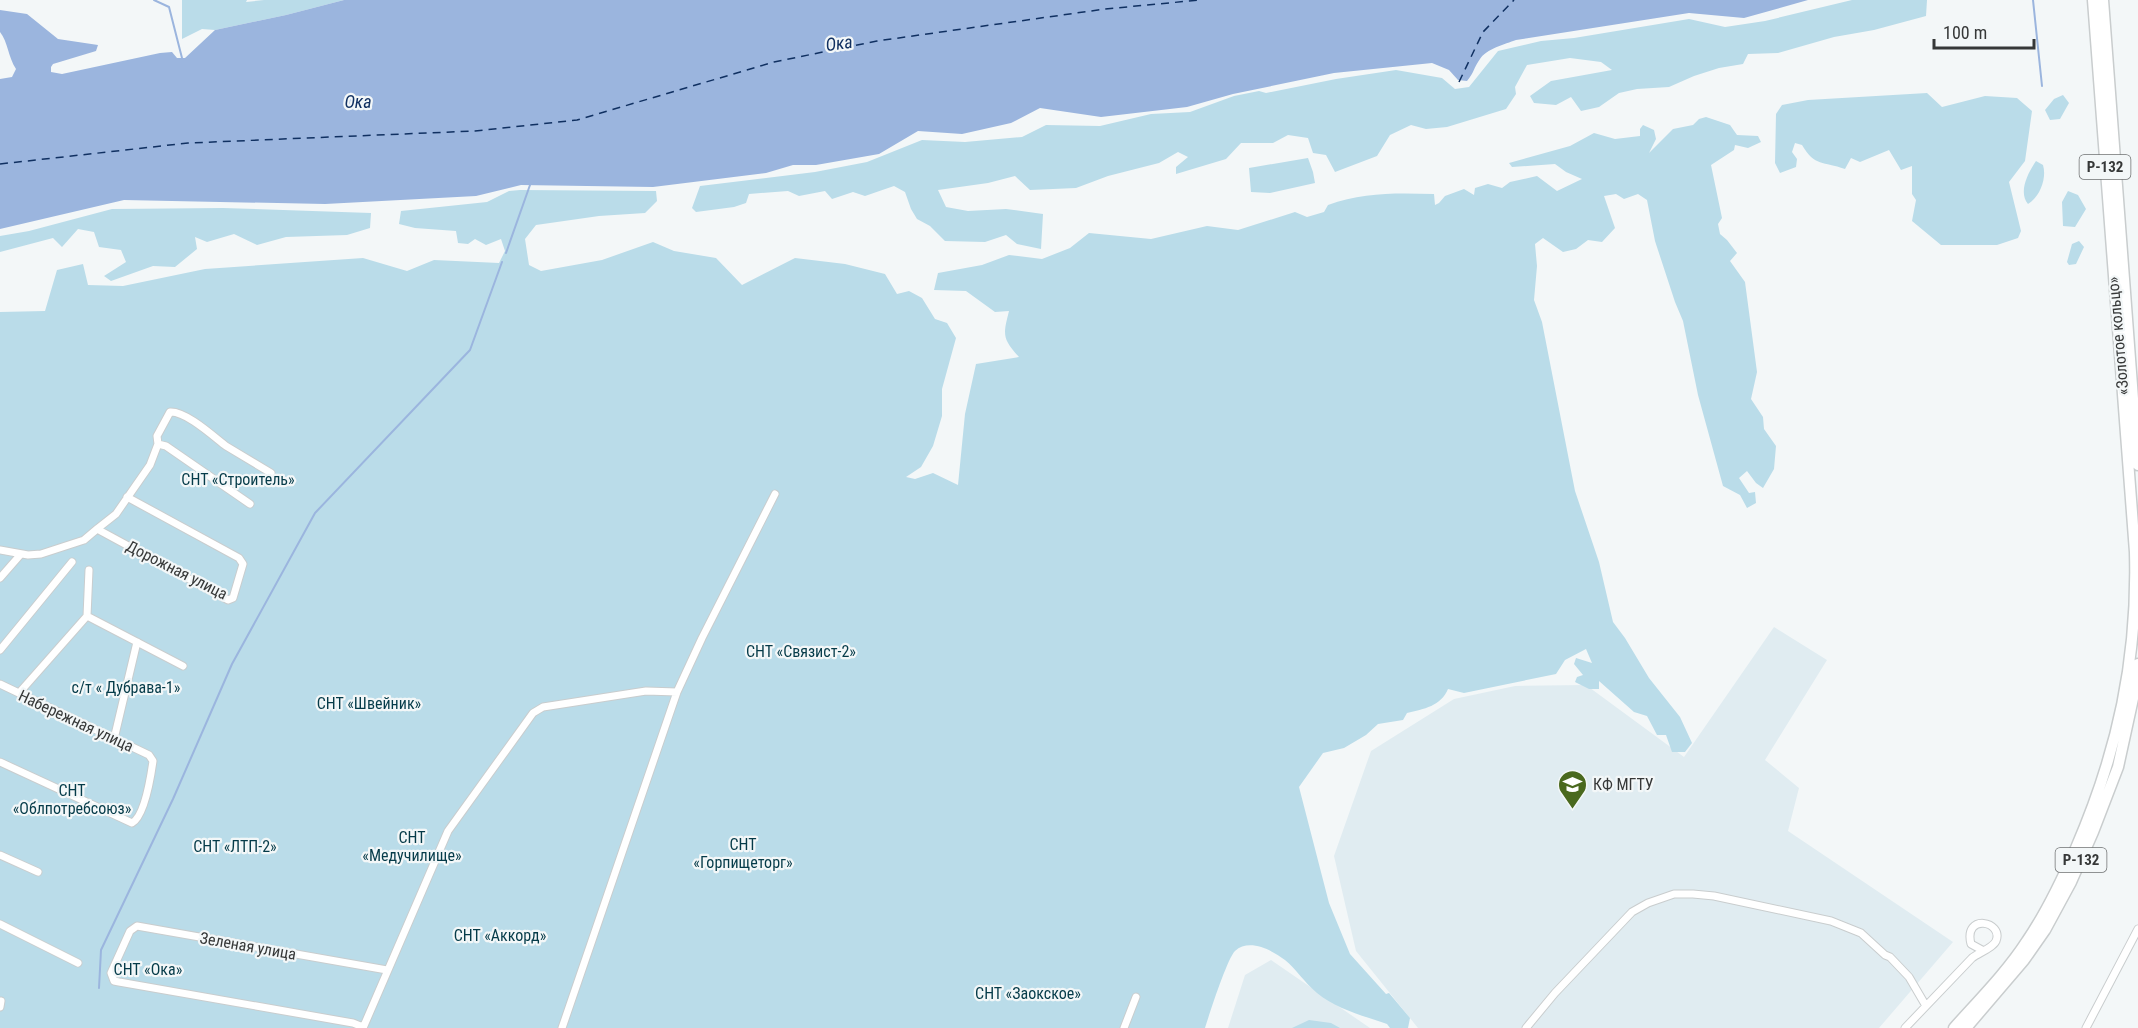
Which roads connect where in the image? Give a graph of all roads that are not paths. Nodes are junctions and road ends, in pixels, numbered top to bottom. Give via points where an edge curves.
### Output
1 (2093, 0) edge
2 (2103, 0) edge
3 (2106, 117) junction
4 (158, 444) junction
5 (2138, 465) edge
6 (271, 473) dead end
7 (775, 494) dead end
8 (127, 497) junction
9 (250, 504) dead end
10 (98, 529) junction
11 (0, 550) edge
12 (21, 554) junction
13 (72, 562) dead end
14 (89, 570) dead end
15 (0, 578) edge
16 (87, 616) junction
17 (137, 642) junction
18 (0, 650) edge
19 (2138, 664) edge
20 (183, 666) dead end
21 (0, 684) edge
22 (677, 692) junction
23 (19, 693) junction
24 (114, 739) junction
25 (0, 762) edge
26 (0, 855) edge
27 (38, 872) dead end
28 (0, 924) edge
29 (2138, 929) edge
30 (1971, 944) junction
31 (1982, 950) junction
32 (1972, 958) junction
33 (78, 963) dead end
34 (387, 970) junction
35 (1136, 997) dead end
36 (1926, 1006) junction
37 (363, 1028) edge
38 (562, 1028) edge
39 (1124, 1028) edge
40 (1526, 1028) edge
41 (1905, 1028) edge
42 (1954, 1028) edge
43 (1966, 1028) edge
44 (2086, 1028) edge

1 - 3 highway, Р-132
2 - 3 highway, Р-132
3 - 5 highway, «Золотое кольцо» / Р-132
3 - 42 highway, «Золотое кольцо» / Р-132 via 2135,552 2135,605 2126,691 2109,762 2064,877 2028,941
4 - 6 street via 157,436 170,412 175,412
4 - 8 street via 150,465
4 - 9 street
7 - 22 street
8 - 10 street via 116,514
8 - 10 street, Дорожная улица via 239,558 243,564 233,598 228,600
10 - 12 street via 84,540 41,554
11 - 12 street
12 - 15 street
13 - 18 street
14 - 16 street
16 - 17 street
16 - 23 street
17 - 20 street
17 - 24 street
19 - 43 highway, Р-132 via 2118,767 2071,882 2024,960
21 - 23 street, Набережная улица
22 - 34 street via 646,691 543,707 533,713 447,831
22 - 38 street
23 - 24 street, Набережная улица
24 - 25 street, Набережная улица via 152,758 147,793 138,819 132,823
26 - 27 street
28 - 33 street
29 - 44 street
30 - 31 street
30 - 31 street via 1972,928 1986,923 1997,934 1990,948
30 - 32 street
31 - 32 street
32 - 36 street
34 - 37 street
34 - 37 street, Зеленая улица via 137,926 130,931 111,973 114,981 353,1023
35 - 39 street
36 - 40 street via 1900,966 1861,933 1831,921 1714,896 1674,894 1648,903 1626,918
36 - 41 street

